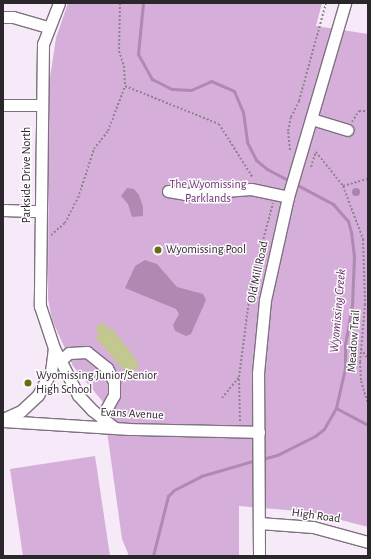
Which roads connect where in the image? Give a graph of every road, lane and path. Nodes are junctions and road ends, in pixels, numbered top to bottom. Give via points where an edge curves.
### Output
1 (59, 3) edge
2 (120, 3) edge
3 (326, 3) edge
4 (344, 3) edge
5 (3, 17) edge
6 (48, 27) junction
7 (125, 86) junction
8 (41, 104) junction
9 (3, 105) edge
10 (368, 111) edge
11 (312, 119) junction
12 (347, 130) joint
13 (290, 155) dead end
14 (311, 167) dead end
15 (367, 178) edge
16 (344, 186) junction
17 (260, 190) junction
18 (168, 191) dead end
19 (289, 195) junction
20 (274, 200) dead end
21 (3, 210) edge
22 (40, 211) junction
23 (40, 235) junction
24 (367, 270) edge
25 (54, 348) junction
26 (361, 349) junction
27 (368, 359) edge
28 (60, 361) junction
29 (239, 377) junction
30 (222, 398) dead end
31 (368, 404) edge
32 (101, 418) junction
33 (3, 420) edge
34 (240, 423) dead end
35 (114, 427) junction
36 (259, 432) junction
37 (259, 523) junction
38 (368, 542) edge
39 (259, 556) edge

1 - 6 street, Parkside Drive North
2 - 7 path via 119,51 124,66
3 - 13 path via 299,101 291,118 288,131
4 - 11 street, Old Mill Road
5 - 6 street via 14,17
6 - 8 street, Parkside Drive North via 43,44
7 - 17 path via 220,124
7 - 23 path via 108,130 94,149 86,180 65,223 51,235
8 - 9 street
8 - 22 street, Parkside Drive North
10 - 12 path via 359,111
11 - 12 street
11 - 19 street, Old Mill Road
14 - 16 path, Meadow Trail via 316,152
15 - 16 path
16 - 24 path, Meadow Trail via 363,239
17 - 18 street via 185,194
17 - 19 street
19 - 36 street, Old Mill Road via 271,265 262,319 258,373
20 - 29 path via 252,285
21 - 22 street
22 - 23 street, Parkside Drive North
23 - 25 street, Parkside Drive North via 40,306
24 - 26 path, Meadow Trail
25 - 28 street, Parkside Drive North
25 - 33 street, Parkside Drive North via 51,372 38,395 21,410
26 - 27 path
26 - 31 path, Meadow Trail via 360,381
28 - 32 street, Parkside Drive North via 78,395
28 - 32 street via 69,353 87,352 107,368 114,382 114,395
29 - 30 path
29 - 34 path
32 - 35 street, Parkside Drive North
33 - 35 street, Evans Avenue
35 - 36 street, Evans Avenue
36 - 37 street, Old Mill Road
37 - 38 street, High Road via 313,527
37 - 39 street, Old Mill Road

